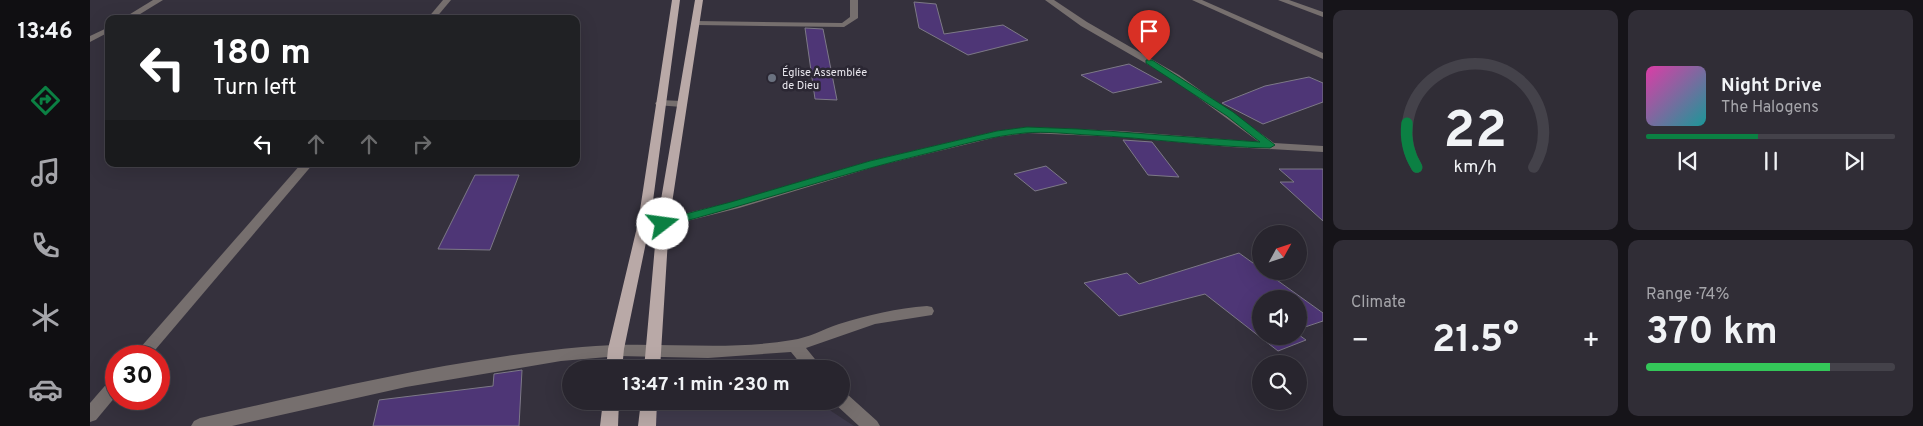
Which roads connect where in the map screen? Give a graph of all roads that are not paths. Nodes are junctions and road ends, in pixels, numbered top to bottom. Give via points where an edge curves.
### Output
1 (159, 0) edge
2 (447, 0) edge
3 (676, 0) edge
4 (700, 0) edge
5 (854, 0) edge
6 (1048, 0) edge
7 (1196, 0) edge
8 (1282, 0) edge
9 (133, 15) edge
10 (434, 15) edge
11 (1323, 15) edge
12 (696, 23) junction
13 (105, 31) edge
14 (105, 38) edge
15 (91, 39) edge
16 (1323, 56) edge
17 (660, 103) junction
18 (682, 104) junction
19 (1270, 145) junction
20 (1323, 149) edge
21 (303, 167) edge
22 (663, 224) junction
23 (926, 311) dead end
24 (150, 345) edge
25 (795, 346) junction
26 (616, 349) junction
27 (615, 360) edge
28 (650, 360) edge
29 (653, 360) edge
30 (663, 360) edge
31 (807, 360) edge
32 (105, 398) edge
33 (850, 407) edge
34 (610, 410) edge
35 (648, 410) edge
36 (90, 415) edge
37 (200, 426) edge
38 (609, 426) edge
39 (647, 426) edge
40 (871, 426) edge

1 - 9 street
2 - 10 street
3 - 17 main road
4 - 12 main road
5 - 12 street via 854,18 844,26
6 - 19 street via 1176,78
7 - 16 street
8 - 11 street
12 - 18 main road
13 - 15 street
14 - 15 street
17 - 18 street
17 - 26 main road via 644,223
18 - 22 main road
19 - 20 street
19 - 22 street via 1027,130 874,163
21 - 24 street
22 - 29 main road
23 - 25 street via 884,315
25 - 30 street
25 - 31 street
26 - 27 main road
26 - 28 street
26 - 37 street via 516,360 375,386
32 - 36 street
33 - 40 street
34 - 38 main road
35 - 39 main road

